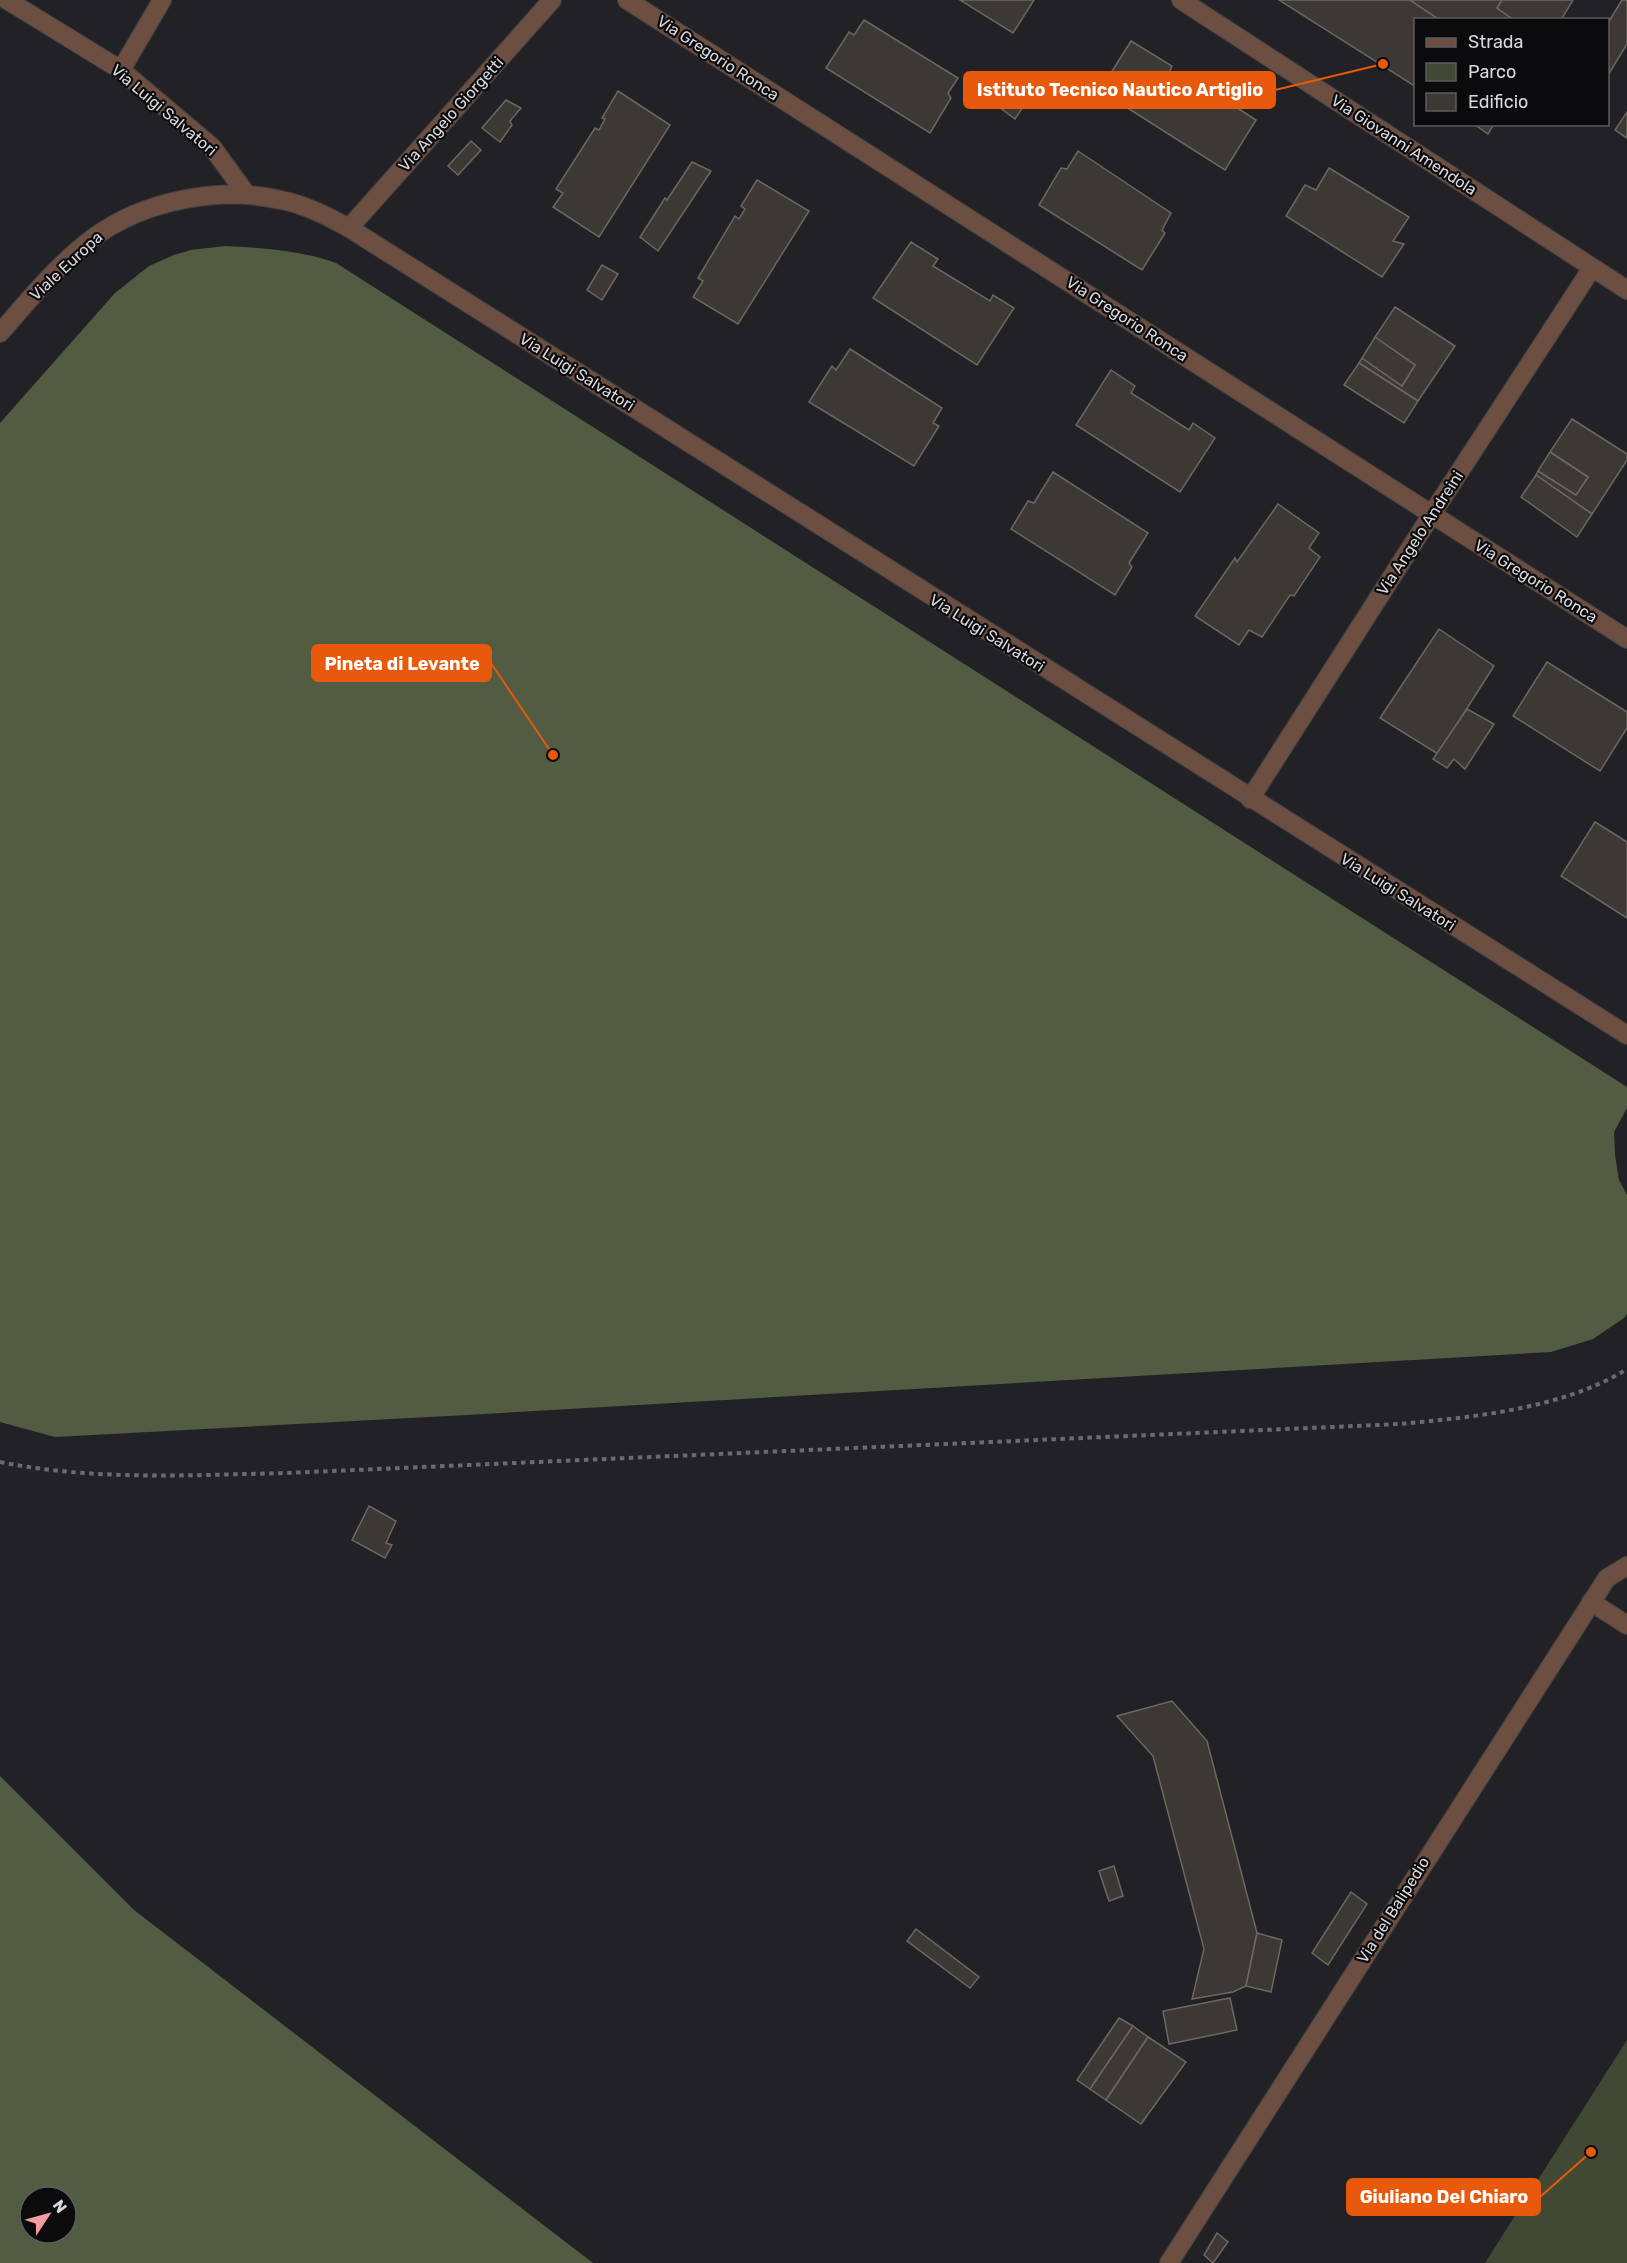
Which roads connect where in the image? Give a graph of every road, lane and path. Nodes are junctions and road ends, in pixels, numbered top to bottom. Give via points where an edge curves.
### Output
1 (7, 0) edge
2 (162, 0) edge
3 (552, 0) edge
4 (627, 0) edge
5 (1181, 0) edge
6 (120, 70) junction
7 (247, 195) junction
8 (349, 228) junction
9 (1592, 268) junction
10 (1627, 290) edge
11 (0, 333) edge
12 (1432, 514) junction
13 (1627, 639) edge
14 (1250, 799) junction
15 (1627, 1035) edge
16 (1627, 1369) edge
17 (0, 1462) edge
18 (1627, 1566) edge
19 (1591, 1602) junction
20 (1627, 1625) edge
21 (1170, 2263) edge

1 - 6 street, Via Luigi Salvatori
2 - 6 street
3 - 8 street, Via Angelo Giorgetti
4 - 12 street, Via Gregorio Ronca
5 - 9 street, Via Giovanni Amendola
6 - 7 street, Via Luigi Salvatori via 212,147
7 - 8 street, Viale Europa via 298,204
7 - 11 street, Viale Europa via 184,200 155,207 110,226 62,266
8 - 14 street, Via Luigi Salvatori
9 - 10 street, Via Giovanni Amendola
9 - 12 street, Via Angelo Andreini
12 - 13 street, Via Gregorio Ronca
12 - 14 street, Via Angelo Andreini
14 - 15 street, Via Luigi Salvatori
16 - 17 path via 1576,1393 1522,1407 1389,1425 287,1473 98,1475
18 - 19 street, Via del Balipedio via 1607,1578
19 - 20 street
19 - 21 street, Via del Balipedio

